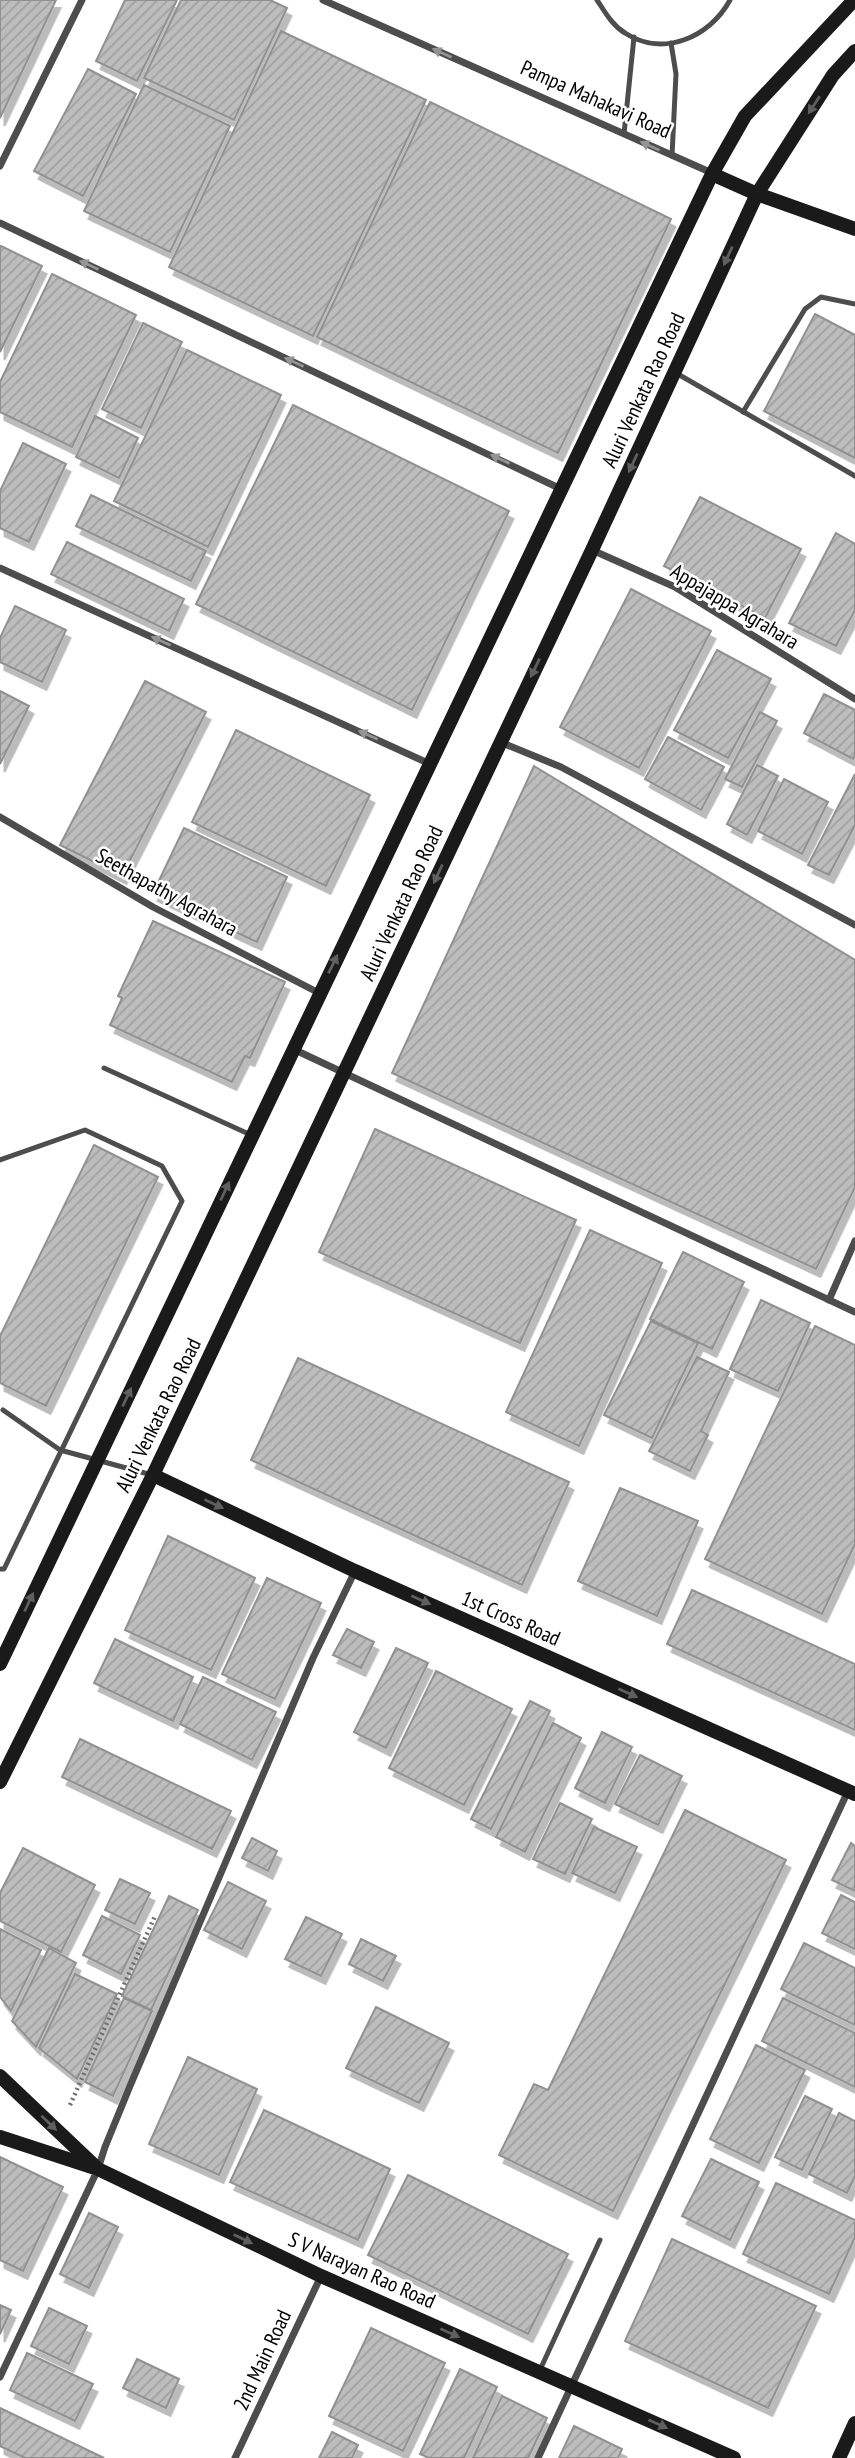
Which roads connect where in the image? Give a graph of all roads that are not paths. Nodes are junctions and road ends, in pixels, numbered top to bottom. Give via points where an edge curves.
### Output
1 (82, 0) edge
2 (323, 0) edge
3 (597, 0) edge
4 (730, 0) edge
5 (854, 0) edge
6 (634, 37) junction
7 (671, 43) junction
8 (855, 51) edge
9 (624, 134) junction
10 (672, 156) junction
11 (0, 166) edge
12 (712, 174) junction
13 (757, 194) junction
14 (0, 223) edge
15 (855, 229) edge
16 (855, 304) edge
17 (675, 372) junction
18 (743, 412) junction
19 (855, 476) edge
20 (561, 489) junction
21 (592, 550) junction
22 (0, 568) edge
23 (855, 699) edge
24 (500, 742) junction
25 (430, 764) junction
26 (0, 817) edge
27 (855, 925) edge
28 (319, 993) junction
29 (293, 1049) junction
30 (104, 1068) dead end
31 (344, 1073) junction
32 (251, 1135) junction
33 (0, 1160) edge
34 (855, 1241) edge
35 (829, 1300) junction
36 (855, 1312) edge
37 (3, 1410) dead end
38 (60, 1450) junction
39 (97, 1459) junction
40 (153, 1475) junction
41 (0, 1569) edge
42 (355, 1571) junction
43 (0, 1664) edge
44 (0, 1782) edge
45 (852, 1793) edge
46 (0, 2076) edge
47 (0, 2137) edge
48 (98, 2169) junction
49 (600, 2240) dead end
50 (321, 2276) junction
51 (539, 2372) junction
52 (0, 2377) edge
53 (572, 2387) junction
54 (855, 2423) edge
55 (235, 2458) edge
56 (538, 2458) edge
57 (734, 2458) edge
58 (839, 2458) edge

1 - 11 street
9 -> 2 street, Pampa Mahakavi Road
3 - 6 lane via 608,19
4 - 7 lane via 716,22 695,37
5 - 12 main road, Aluri Venkata Rao Road via 746,116
6 - 7 lane
6 - 9 lane
7 - 10 lane via 676,74
8 -> 13 main road, Aluri Venkata Rao Road via 833,75
10 -> 9 street, Pampa Mahakavi Road
10 - 12 street, Pampa Mahakavi Road
12 - 13 main road, Pampa Mahakavi Road
12 - 20 main road, Aluri Venkata Rao Road
13 - 15 main road, Pampa Mahakavi Road
13 -> 17 main road, Aluri Venkata Rao Road
20 -> 14 street
16 - 18 lane via 821,297 805,309
17 - 18 lane
17 -> 21 main road, Aluri Venkata Rao Road
18 - 19 lane
20 - 25 main road, Aluri Venkata Rao Road
21 - 23 street, Appajappa Agrahara via 675,587
21 -> 24 main road, Aluri Venkata Rao Road
25 -> 22 street
24 - 27 street via 561,767
24 -> 31 main road, Aluri Venkata Rao Road
28 -> 25 main road, Aluri Venkata Rao Road
26 - 28 street, Seethapathy Agrahara via 153,907
28 - 29 main road, Aluri Venkata Rao Road
29 - 31 street
29 - 32 main road, Aluri Venkata Rao Road
30 - 32 lane
31 - 35 street
31 - 40 main road, Aluri Venkata Rao Road
39 -> 32 main road, Aluri Venkata Rao Road
33 - 38 lane via 85,1130 162,1166 182,1201
34 - 35 street
35 - 36 street
37 - 38 lane
38 - 39 lane
38 - 41 lane via 4,1569
39 - 40 lane
43 -> 39 main road, Aluri Venkata Rao Road
40 -> 42 main road, 1st Cross Road
40 - 44 main road, Aluri Venkata Rao Road
42 -> 45 main road, 1st Cross Road
42 - 48 street via 265,1769
45 - 53 street
46 -> 48 main road, S V Narayan Rao Road
47 - 48 main road
48 -> 50 main road, S V Narayan Rao Road
48 - 52 street
49 - 51 lane
50 -> 51 main road, S V Narayan Rao Road
50 - 55 street, 2nd Main Road
51 - 53 main road, S V Narayan Rao Road
53 - 56 street
53 -> 57 main road, S V Narayan Rao Road
54 - 58 main road

